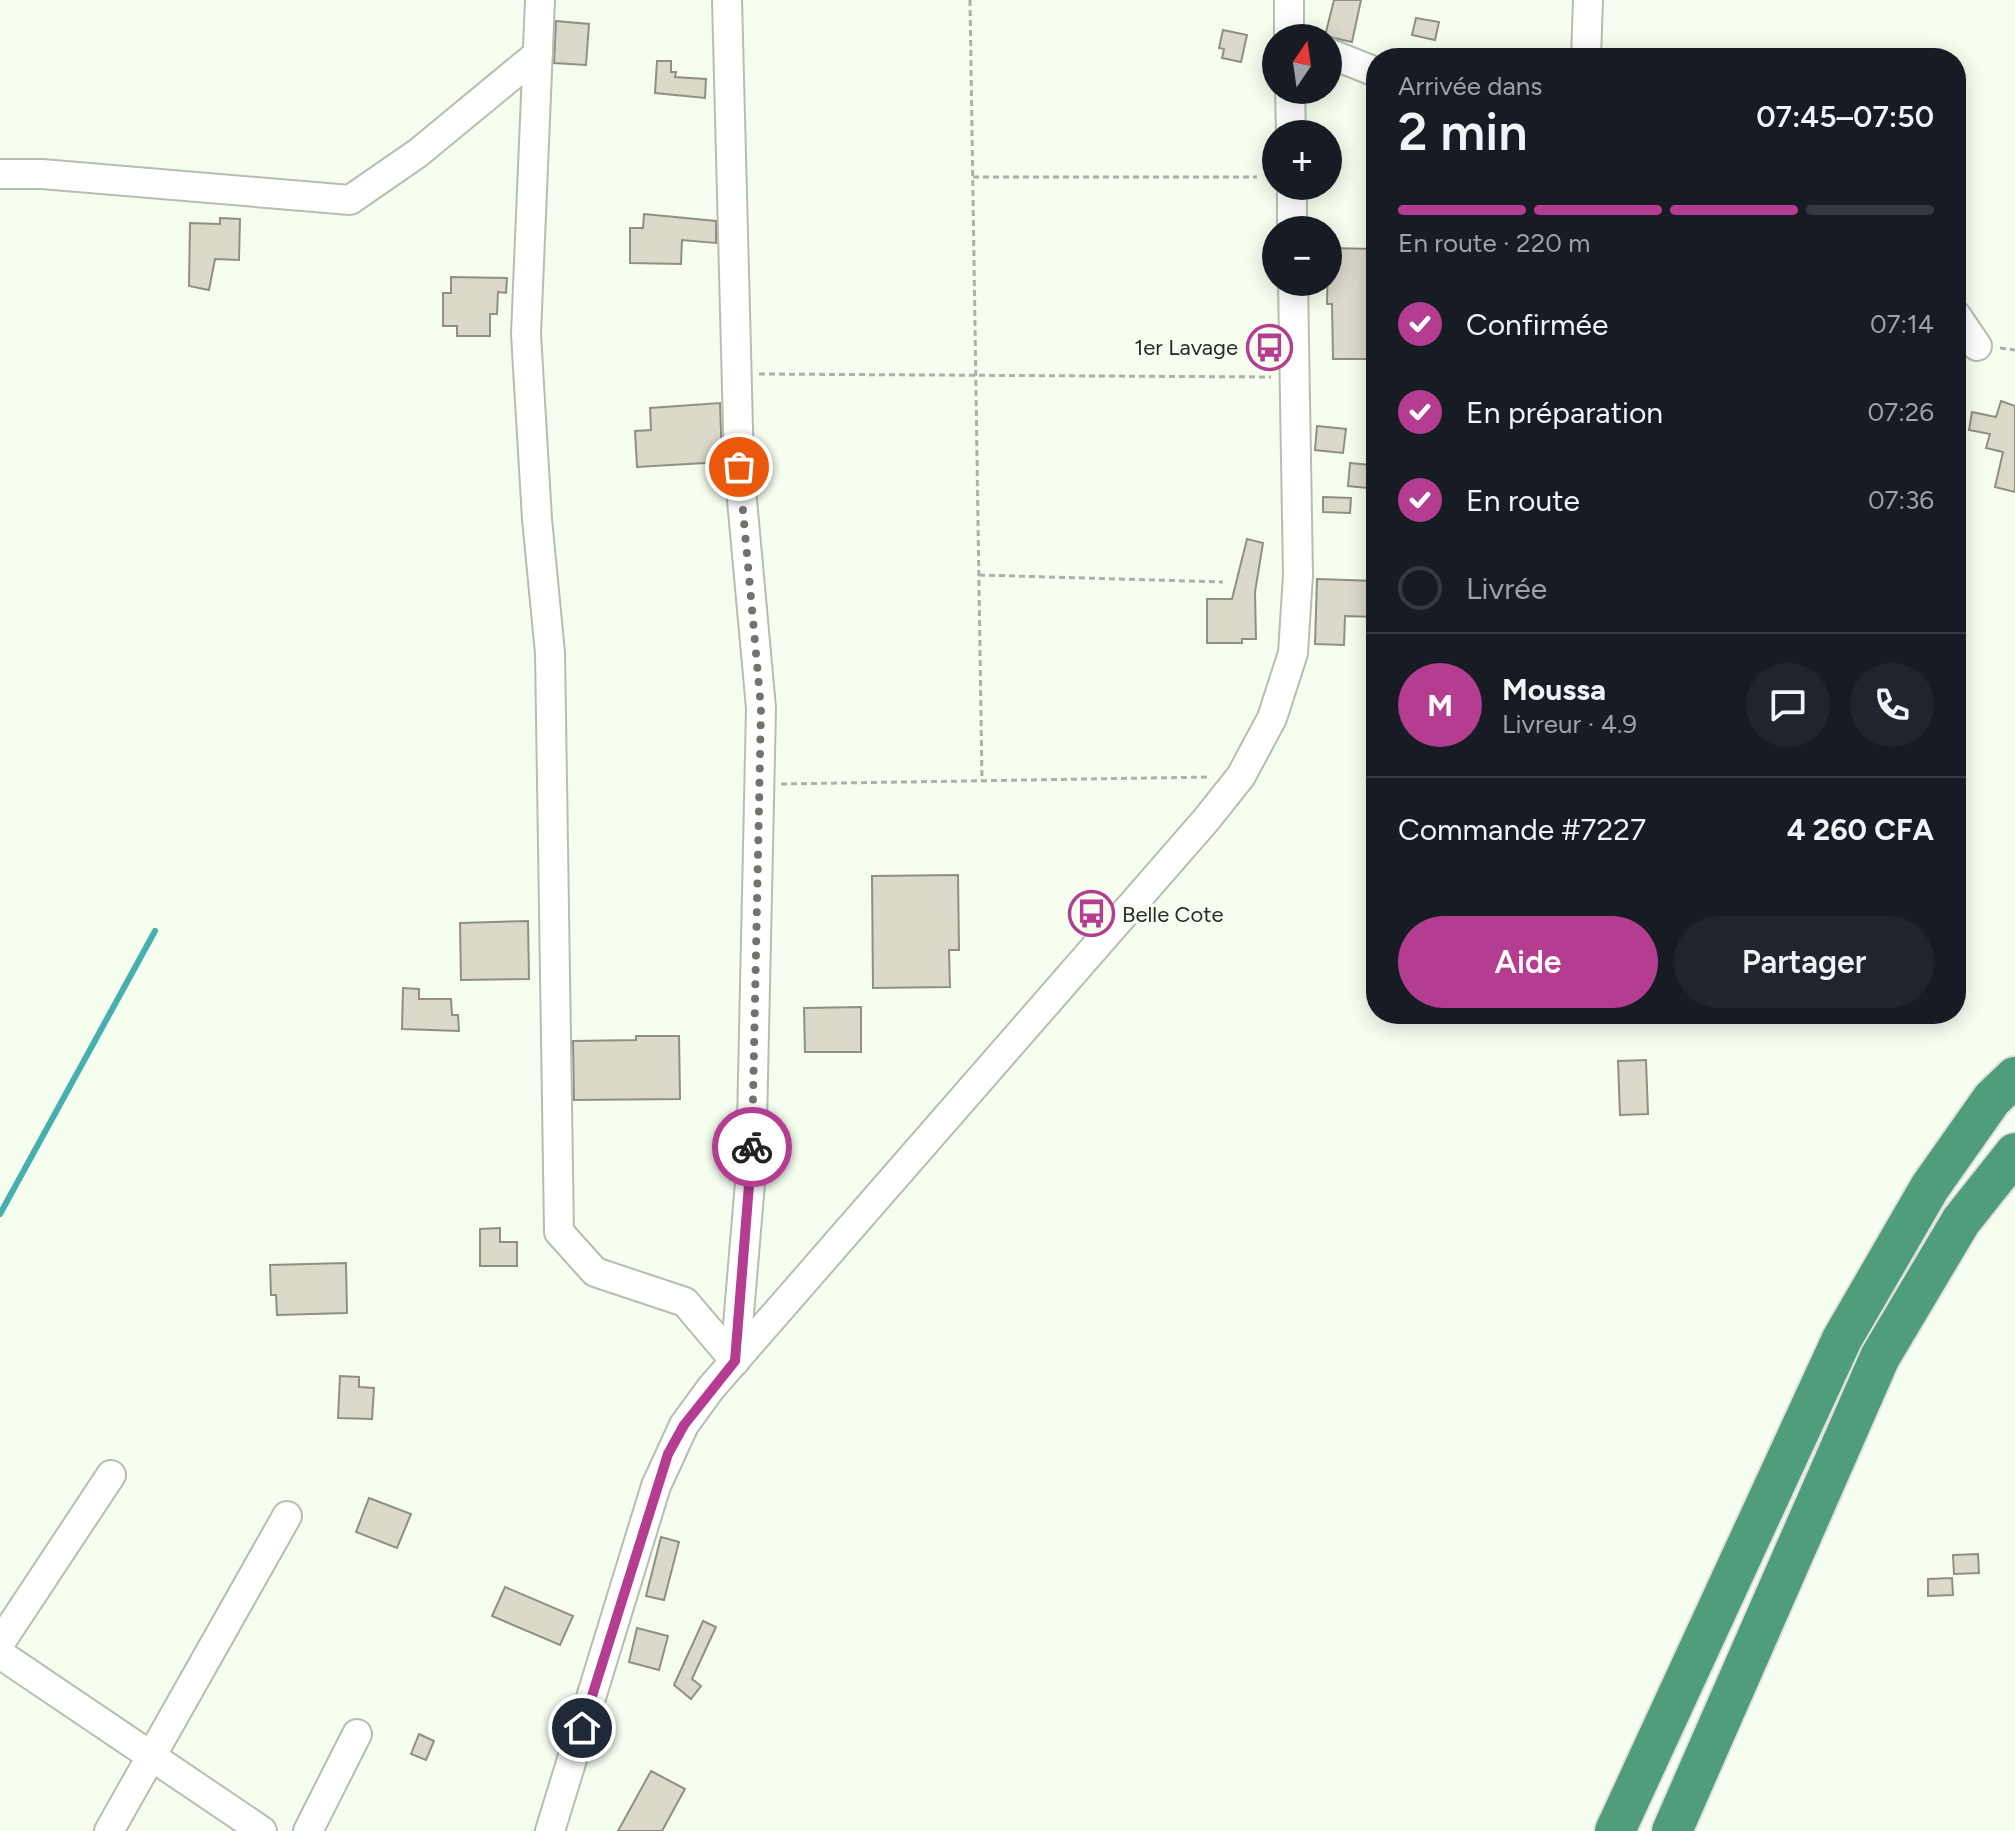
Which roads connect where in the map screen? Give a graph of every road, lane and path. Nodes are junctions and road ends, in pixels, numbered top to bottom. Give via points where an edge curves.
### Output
1 (540, 0) edge
2 (727, 0) edge
3 (970, 0) edge
4 (1289, 0) edge
5 (1588, 0) edge
6 (1289, 24) edge
7 (1586, 48) edge
8 (538, 54) junction
9 (1342, 59) edge
10 (1366, 68) edge
11 (0, 174) edge
12 (973, 177) junction
13 (1257, 177) dead end
14 (1293, 296) edge
15 (1966, 330) edge
16 (1977, 346) dead end
17 (737, 374) junction
18 (976, 375) junction
19 (1295, 378) junction
20 (979, 575) junction
21 (1223, 582) dead end
22 (1241, 776) junction
23 (982, 780) junction
24 (760, 784) junction
25 (2015, 1077) edge
26 (2015, 1153) edge
27 (735, 1361) junction
28 (111, 1475) dead end
29 (287, 1516) dead end
30 (0, 1643) edge
31 (0, 1654) edge
32 (357, 1734) dead end
33 (150, 1755) junction
34 (109, 1831) edge
35 (262, 1831) edge
36 (308, 1831) edge
37 (550, 1831) edge
38 (1615, 1831) edge
39 (1672, 1831) edge

1 - 8 street
2 - 17 street
3 - 12 path
4 - 6 street
5 - 7 street
8 - 11 street via 418,153 350,200
8 - 27 street via 526,334 550,653 559,1232 595,1272 685,1302
9 - 10 street
12 - 13 path
12 - 18 path
14 - 19 street
15 - 16 street
17 - 18 path
17 - 24 street via 739,467 761,708
18 - 19 path
18 - 20 path
19 - 22 street via 1298,575 1293,653 1272,718
20 - 21 path
20 - 23 path
22 - 23 path
22 - 27 street
23 - 24 path
24 - 27 street via 751,1171
25 - 38 highway via 1992,1099 1930,1187 1842,1339
26 - 39 highway via 1961,1221 1880,1357
27 - 37 street via 668,1454
28 - 30 street
29 - 33 street
31 - 33 street
32 - 36 street
33 - 34 street
33 - 35 street

